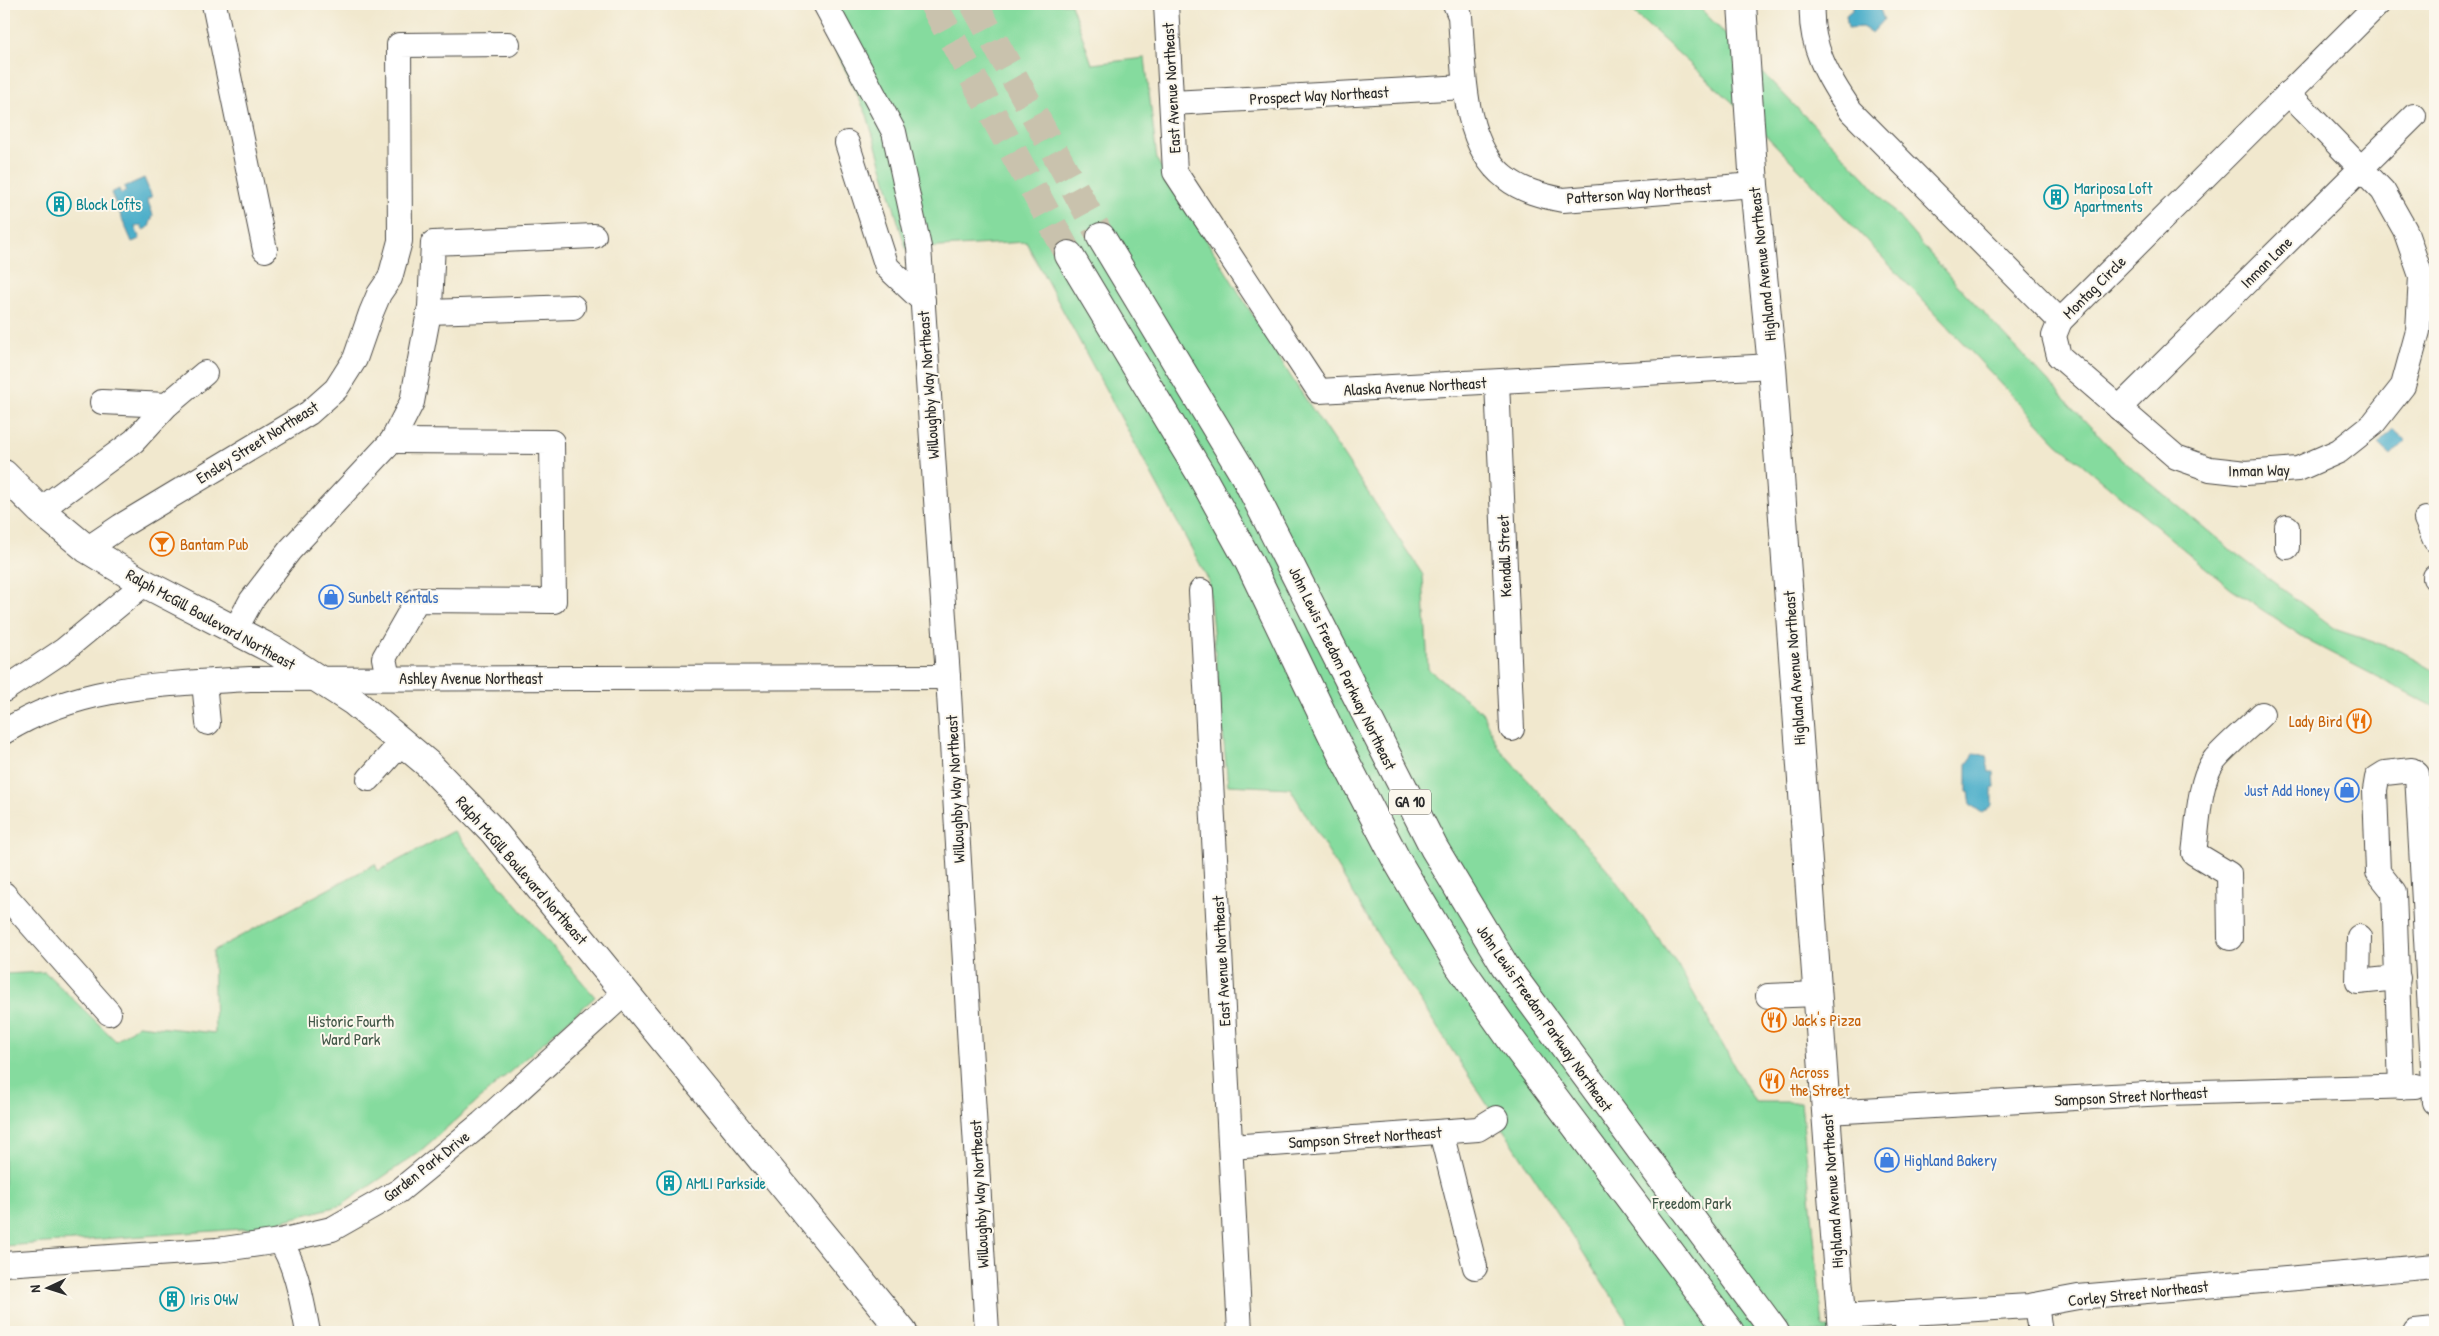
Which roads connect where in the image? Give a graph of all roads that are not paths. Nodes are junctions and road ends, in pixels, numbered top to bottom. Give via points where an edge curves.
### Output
1 (214, 4) edge
2 (825, 4) edge
3 (1166, 4) edge
4 (1455, 4) edge
5 (1742, 4) edge
6 (1812, 4) edge
7 (2369, 7) edge
8 (508, 44) dead end
9 (1465, 87) junction
10 (2288, 93) junction
11 (1172, 103) junction
12 (2414, 116) dead end
13 (847, 143) dead end
14 (2362, 168) junction
15 (1175, 172) joint
16 (1754, 185) junction
17 (594, 236) dead end
18 (1101, 237) tunnel mouth
19 (400, 241) junction
20 (433, 242) junction
21 (265, 250) dead end
22 (1069, 255) tunnel mouth
23 (923, 301) junction
24 (573, 307) dead end
25 (429, 312) junction
26 (2060, 321) junction
27 (1772, 366) junction
28 (205, 373) dead end
29 (1497, 382) junction
30 (102, 402) dead end
31 (167, 405) junction
32 (2119, 408) junction
33 (392, 440) junction
34 (4, 474) edge
35 (40, 510) junction
36 (87, 549) junction
37 (144, 584) junction
38 (1200, 591) dead end
39 (235, 630) junction
40 (314, 677) junction
41 (948, 677) junction
42 (388, 678) junction
43 (204, 682) junction
44 (4, 690) edge
45 (2262, 714) dead end
46 (208, 723) dead end
47 (1512, 730) dead end
48 (4, 732) edge
49 (402, 742) junction
50 (369, 779) dead end
51 (4, 894) edge
52 (2359, 937) dead end
53 (2230, 938) dead end
54 (2398, 978) junction
55 (626, 993) junction
56 (1818, 994) junction
57 (1768, 996) dead end
58 (109, 1013) dead end
59 (2401, 1086) junction
60 (2435, 1091) edge
61 (1827, 1112) junction
62 (1496, 1118) dead end
63 (1442, 1132) junction
64 (1231, 1147) junction
65 (280, 1241) junction
66 (4, 1264) edge
67 (2435, 1266) edge
68 (1475, 1267) dead end
69 (2036, 1305) junction
70 (1907, 1322) edge
71 (1841, 1324) edge
72 (2435, 1330) edge
73 (308, 1332) edge
74 (903, 1332) edge
75 (988, 1332) edge
76 (1240, 1332) edge
77 (1730, 1332) edge
78 (1775, 1332) edge
79 (2040, 1332) edge
80 (2414, 1332) edge

1 - 21 street
2 - 23 street, Willoughby Way Northeast via 894,132 919,247
3 - 11 street, East Avenue Northeast
4 - 9 street, Patterson Way Northeast via 1460,16
5 - 16 main road, Highland Avenue Northeast
6 - 26 street, Montag Circle via 1814,36 1820,59 1851,111
7 - 10 street, Montag Circle
8 - 19 street, Ensley Street Northeast via 399,45
9 - 11 street, Prospect Way Northeast
9 - 16 street, Patterson Way Northeast via 1471,126 1488,157 1505,178 1532,193 1563,200
10 - 14 street, Inman Way
10 - 26 street, Montag Circle
11 - 15 street, East Avenue Northeast
12 - 14 street, Inman Lane
13 - 23 street via 887,267
14 - 32 street, Inman Lane
14 - 32 street, Inman Way via 2382,191 2405,230 2421,276 2418,331 2403,386 2373,424 2339,451 2298,469 2246,474 2210,470 2176,457
15 - 29 street, Alaska Avenue Northeast via 1319,391
16 - 27 main road, Highland Avenue Northeast
17 - 20 street
18 - 78 main road, John Lewis Freedom Parkway Northeast / GA 10 via 1246,478 1376,737 1468,909 1504,966
19 - 20 street
19 - 36 street, Ensley Street Northeast via 390,278 379,294 355,359 336,389 309,413
20 - 25 street
22 - 77 main road, GA 10 via 1245,554 1353,776 1396,859 1450,950 1512,1041
23 - 41 street, Willoughby Way Northeast
24 - 25 street
25 - 33 street via 412,402
26 - 32 street, Inman Way via 2054,336 2059,356
27 - 29 street, Alaska Avenue Northeast
27 - 56 main road, Highland Avenue Northeast
28 - 31 street
29 - 47 street, Kendall Street
30 - 31 street
31 - 35 street via 134,441
33 - 39 street via 290,550 251,601
33 - 42 street via 552,442 554,601 417,600 384,658
34 - 35 main road, Ralph McGill Boulevard Northeast
35 - 36 main road, Ralph McGill Boulevard Northeast
36 - 37 main road, Ralph McGill Boulevard Northeast
37 - 39 main road, Ralph McGill Boulevard Northeast
37 - 44 street via 64,650
38 - 64 street, East Avenue Northeast
39 - 40 main road, Ralph McGill Boulevard Northeast
40 - 42 street, Ashley Avenue Northeast
40 - 43 street, Ashley Avenue Northeast
40 - 49 main road, Ralph McGill Boulevard Northeast via 354,702
41 - 42 street, Ashley Avenue Northeast
41 - 75 street, Willoughby Way Northeast
43 - 46 street
43 - 48 street, Ashley Avenue Northeast via 146,685 76,700 46,710
45 - 53 street via 2214,761 2204,782 2200,806 2194,853 2229,874
49 - 50 street
49 - 55 main road, Ralph McGill Boulevard Northeast via 493,831
51 - 58 street
52 - 54 street via 2358,982
54 - 59 street
54 - 60 street via 2394,892 2378,872 2374,790 2377,778 2385,773 2412,770 2417,774
55 - 65 street, Garden Park Drive via 482,1123 400,1191 332,1229
55 - 74 main road, Ralph McGill Boulevard Northeast
56 - 57 street
56 - 61 main road, Highland Avenue Northeast
59 - 60 street, Sampson Street Northeast
59 - 61 street, Sampson Street Northeast via 2165,1093
61 - 71 main road, Highland Avenue Northeast
62 - 63 street, Sampson Street Northeast via 1478,1129
63 - 64 street, Sampson Street Northeast
63 - 68 street
64 - 76 street, East Avenue Northeast
65 - 66 street, Garden Park Drive via 217,1250
65 - 73 street via 299,1289
67 - 69 street, Corley Street Northeast via 2078,1298
69 - 70 street, Corley Street Northeast
69 - 79 street
70 - 71 street, Corley Street Northeast
72 - 80 street

